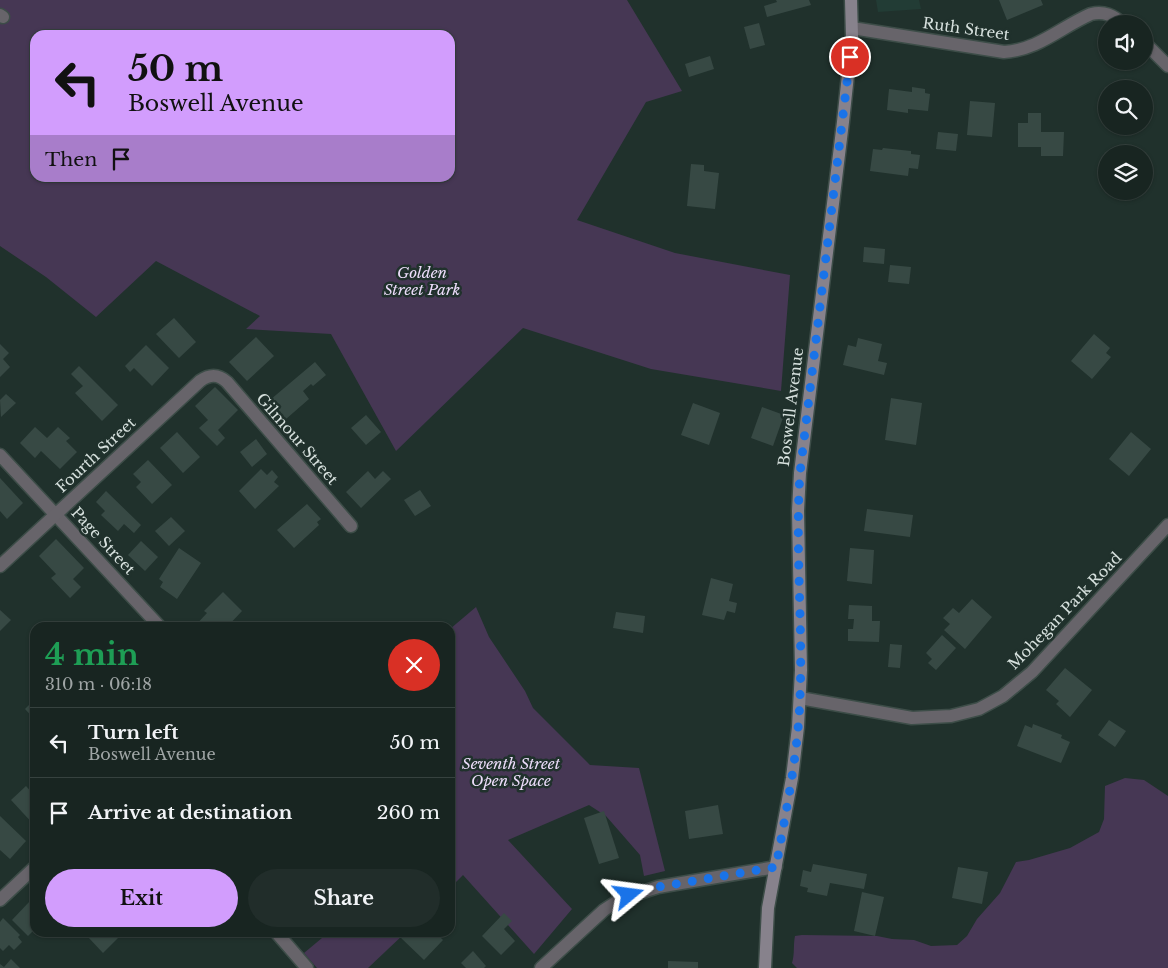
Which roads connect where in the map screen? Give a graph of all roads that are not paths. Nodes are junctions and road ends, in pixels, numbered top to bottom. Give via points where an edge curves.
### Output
1 (851, 0) edge
2 (1109, 15) edge
3 (852, 28) junction
4 (1153, 51) edge
5 (1168, 66) edge
6 (217, 376) joint
7 (0, 455) edge
8 (56, 515) junction
9 (1168, 525) edge
10 (351, 526) dead end
11 (0, 566) edge
12 (155, 622) edge
13 (800, 698) junction
14 (776, 867) junction
15 (30, 872) edge
16 (0, 900) edge
17 (280, 937) edge
18 (307, 968) edge
19 (541, 968) edge
20 (764, 968) edge

1 - 3 street, Boswell Avenue
2 - 3 street, Ruth Street via 1091,14 1034,46 1004,52
3 - 13 street, Boswell Avenue via 800,473
4 - 5 street
6 - 8 street, Fourth Street via 200,381
6 - 10 street, Gilmour Street via 227,382
7 - 8 street, Page Street
8 - 11 street, Fourth Street
8 - 12 street, Page Street
9 - 13 street, Mohegan Park Road via 1032,672 1003,696 979,709 951,716 918,718
13 - 14 street, Boswell Avenue via 795,762
14 - 19 street via 629,895 604,910
14 - 20 street, Boswell Avenue via 768,908
15 - 16 street
17 - 18 street

